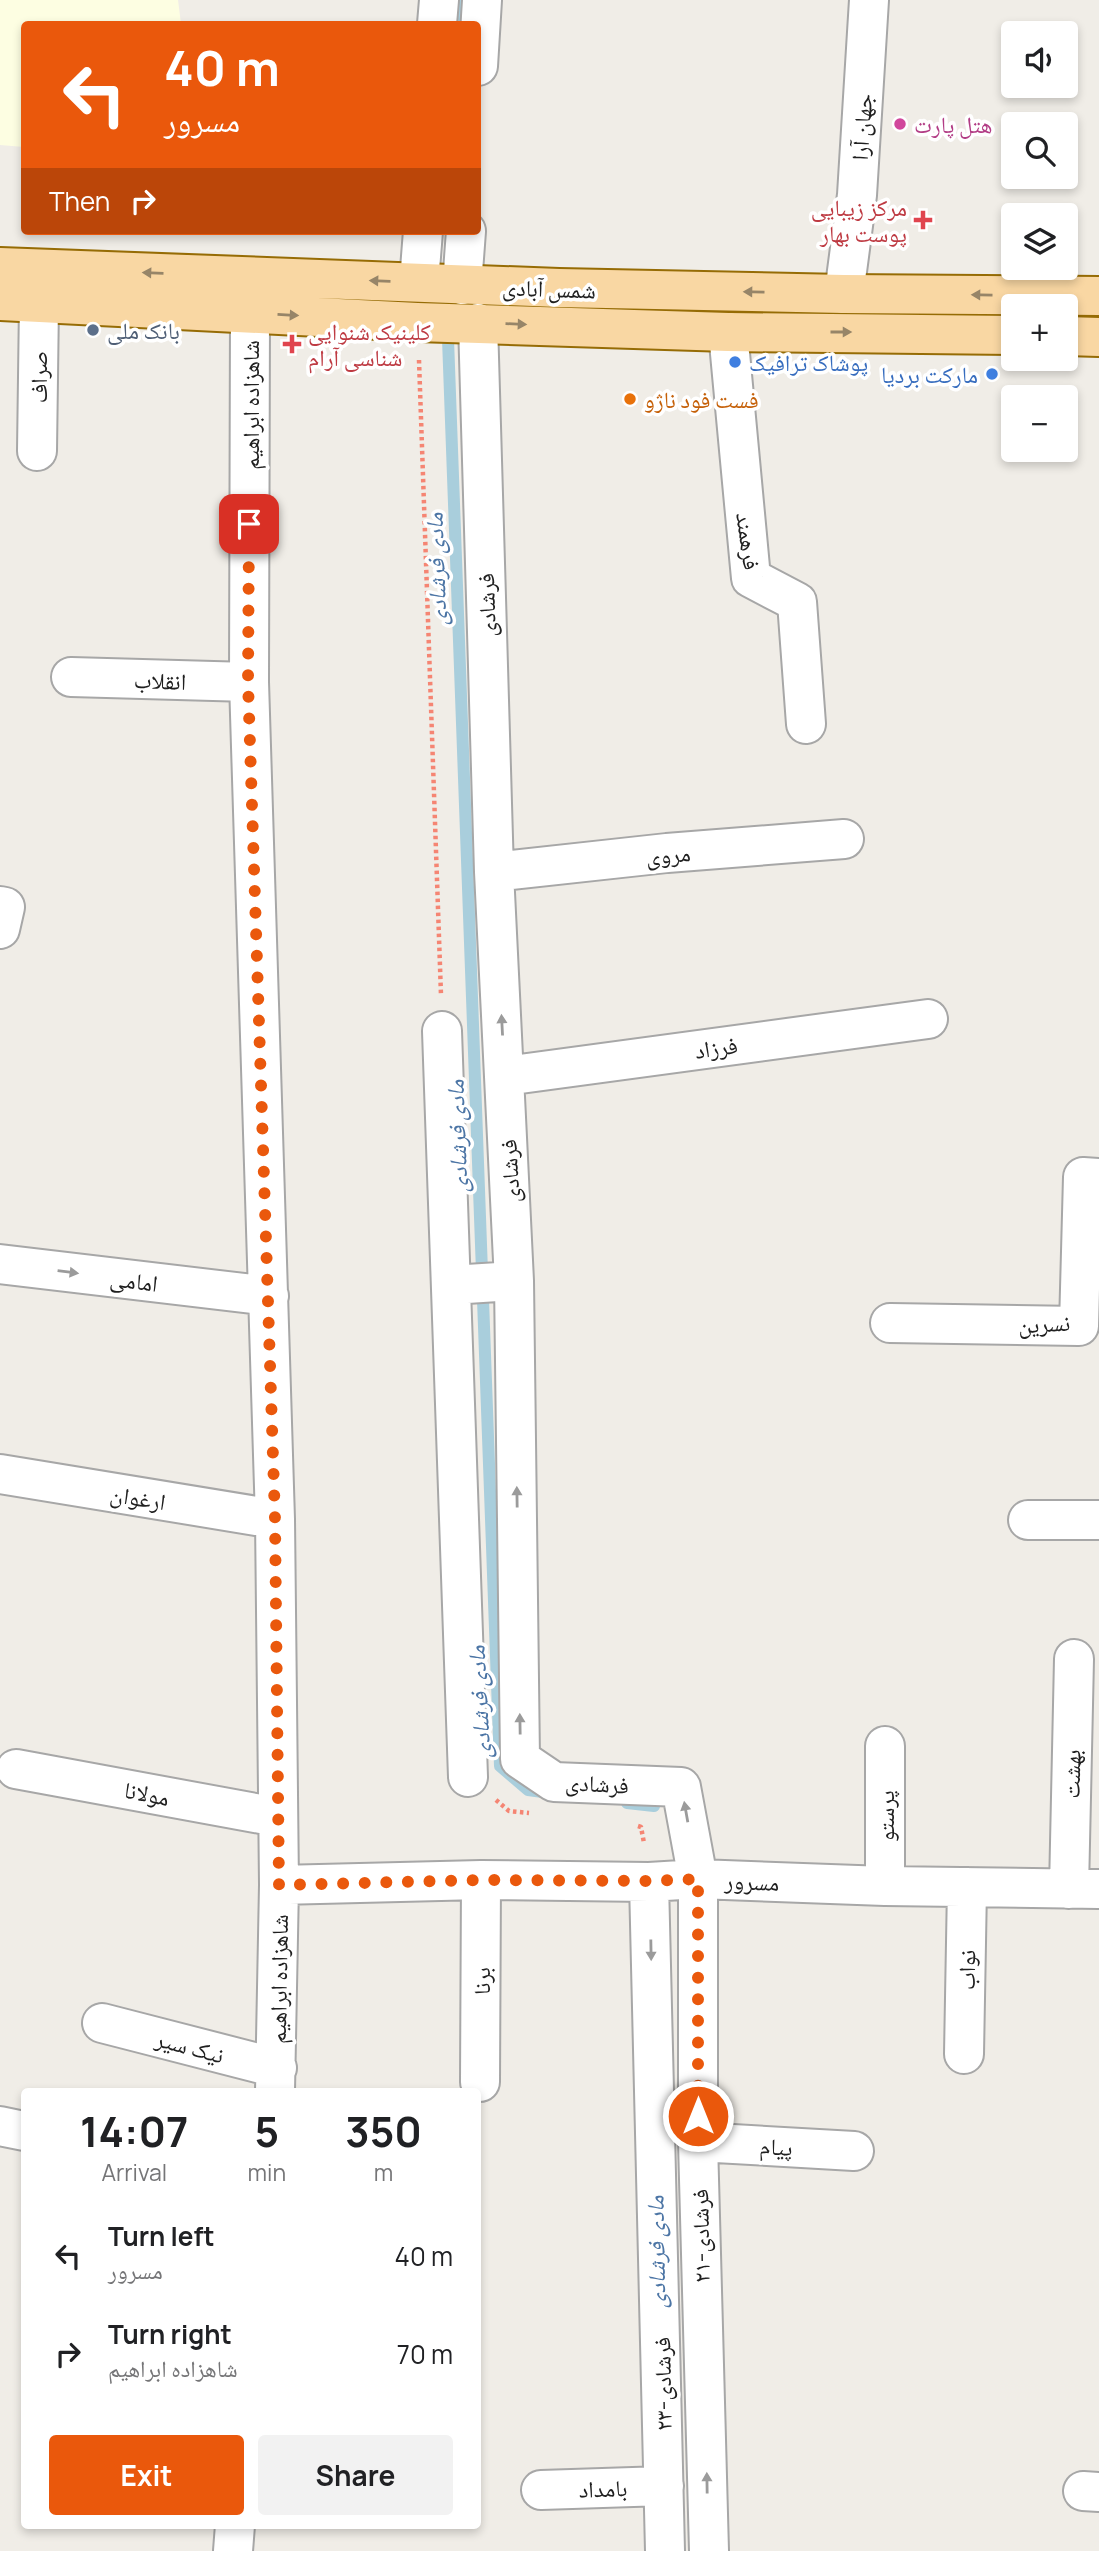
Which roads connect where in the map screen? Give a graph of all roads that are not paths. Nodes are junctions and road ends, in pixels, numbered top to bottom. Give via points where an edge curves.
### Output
1 (439, 0) edge
2 (482, 0) edge
3 (869, 0) edge
4 (437, 21) edge
5 (481, 21) edge
6 (423, 235) edge
7 (466, 235) edge
8 (0, 267) edge
9 (419, 282) junction
10 (462, 285) junction
11 (844, 294) junction
12 (1099, 296) edge
13 (0, 301) edge
14 (38, 303) junction
15 (250, 313) junction
16 (478, 323) junction
17 (729, 331) junction
18 (1001, 335) edge
19 (1078, 336) edge
20 (1099, 337) edge
21 (37, 452) dead end
22 (71, 677) dead end
23 (248, 682) junction
24 (806, 724) dead end
25 (844, 839) dead end
26 (494, 872) junction
27 (0, 906) edge
28 (0, 929) edge
29 (928, 1019) dead end
30 (442, 1031) road end
31 (505, 1076) junction
32 (1099, 1178) edge
33 (0, 1264) edge
34 (514, 1282) junction
35 (451, 1285) junction
36 (269, 1296) junction
37 (890, 1324) dead end
38 (0, 1475) edge
39 (275, 1519) junction
40 (1028, 1520) dead end
41 (1099, 1520) edge
42 (1074, 1659) dead end
43 (885, 1746) dead end
44 (16, 1769) dead end
45 (468, 1777) dead end
46 (277, 1817) junction
47 (698, 1879) junction
48 (481, 1880) junction
49 (649, 1881) junction
50 (279, 1885) junction
51 (885, 1886) junction
52 (967, 1887) junction
53 (1084, 1889) edge
54 (102, 2023) dead end
55 (964, 2053) dead end
56 (276, 2080) edge
57 (480, 2082) dead end
58 (0, 2126) edge
59 (21, 2130) edge
60 (698, 2142) junction
61 (854, 2151) dead end
62 (664, 2486) junction
63 (541, 2490) dead end
64 (235, 2529) edge
65 (233, 2551) edge
66 (665, 2551) edge
67 (709, 2551) edge

1 - 4 street
2 - 5 street
3 - 11 street, جهان آرا via 857,195
6 - 9 street
7 - 10 street
9 -> 8 main road, شمس آبادی
9 - 10 main road, شمس آبادی
11 -> 10 main road, شمس آبادی
12 -> 11 main road, شمس آبادی
13 - 14 main road, شمس آبادی
14 - 15 main road, شمس آبادی
14 - 21 street, صراف
15 -> 16 main road, شمس آبادی
15 - 23 street, شاهزاده ابراهیم
16 -> 17 main road, شمس آبادی
16 - 26 street, فرشادی
17 -> 18 main road, شمس آبادی
17 - 24 street, فرهمند via 751,578 797,601
19 - 20 main road
22 - 23 street, انقلاب
23 - 36 street, شاهزاده ابراهیم
25 - 26 street, مروی
31 -> 26 street, فرشادی
27 - 28 street via 5,908
29 - 31 street, فرزاد
30 - 35 street
31 - 34 street, فرشادی
32 - 37 street, نسرین via 1083,1177 1079,1326
33 -> 36 street, امامی
34 - 35 street
47 -> 34 street, فرشادی via 681,1787 554,1782 520,1759
35 - 45 street
36 - 39 street, شاهزاده ابراهیم
38 - 39 street, ارغوان
39 - 46 street, شاهزاده ابراهیم
40 - 41 street
42 - 53 street, بهشت
43 - 51 street, پرستو
44 - 46 street, مولانا
46 - 50 street, شاهزاده ابراهیم
47 - 49 street, مسرور
47 - 51 street, مسرور
47 - 60 street, ۲۱-فرشادی
48 - 49 street, مسرور
48 - 50 street, مسرور
48 - 57 street, برنا
49 -> 62 street, ۲۳-فرشادی
50 - 56 street, شاهزاده ابراهیم
51 - 52 street, مسرور
52 - 53 street, مسرور
52 - 55 street, نواب
54 - 56 street, نیک سیر
58 - 59 street
60 - 61 street, پیام
67 -> 60 street, ۲۱-فرشادی
62 - 63 street, بامداد
62 - 66 street, ۲۳-فرشادی
64 - 65 street

